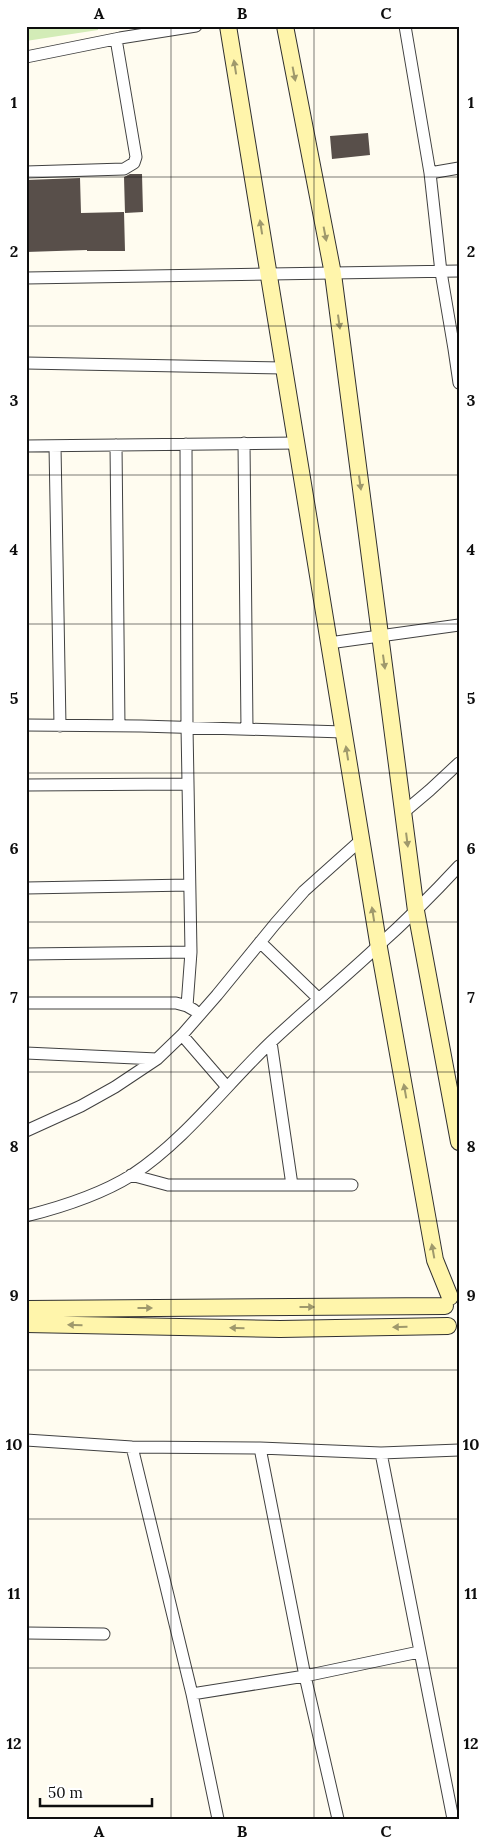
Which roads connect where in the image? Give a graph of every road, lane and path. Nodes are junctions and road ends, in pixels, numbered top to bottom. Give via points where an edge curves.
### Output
1 (117, 26) edge
2 (196, 26) edge
3 (228, 26) edge
4 (285, 26) edge
5 (405, 26) edge
6 (118, 39) junction
7 (26, 57) edge
8 (459, 168) edge
9 (26, 172) edge
10 (430, 173) junction
11 (459, 271) edge
12 (441, 272) junction
13 (333, 274) junction
14 (269, 275) junction
15 (26, 278) edge
16 (456, 349) edge
17 (26, 364) edge
18 (284, 368) junction
19 (459, 383) edge
20 (244, 443) junction
21 (296, 443) junction
22 (186, 444) junction
23 (116, 445) junction
24 (26, 446) edge
25 (55, 446) junction
26 (459, 625) edge
27 (380, 635) junction
28 (329, 643) junction
29 (26, 725) edge
30 (60, 726) junction
31 (119, 726) junction
32 (187, 727) junction
33 (247, 729) junction
34 (344, 732) junction
35 (459, 763) edge
36 (188, 784) junction
37 (26, 785) edge
38 (404, 812) junction
39 (362, 840) junction
40 (459, 866) edge
41 (189, 885) junction
42 (26, 888) edge
43 (416, 911) junction
44 (260, 942) junction
45 (379, 946) junction
46 (191, 952) junction
47 (26, 954) edge
48 (320, 999) junction
49 (26, 1003) edge
50 (187, 1006) junction
51 (200, 1013) junction
52 (182, 1035) junction
53 (271, 1042) junction
54 (26, 1053) edge
55 (157, 1059) junction
56 (227, 1087) junction
57 (26, 1131) edge
58 (459, 1142) edge
59 (131, 1175) junction
60 (292, 1185) junction
61 (352, 1185) dead end
62 (26, 1216) edge
63 (451, 1298) edge
64 (26, 1309) edge
65 (26, 1324) edge
66 (454, 1330) edge
67 (26, 1440) edge
68 (132, 1446) junction
69 (260, 1448) junction
70 (459, 1450) edge
71 (381, 1453) junction
72 (26, 1633) edge
73 (104, 1634) dead end
74 (419, 1652) junction
75 (305, 1676) junction
76 (192, 1694) junction
77 (218, 1819) edge
78 (338, 1819) edge
79 (453, 1819) edge

1 - 6 street
2 - 6 street
14 -> 3 street
4 -> 13 street
5 - 10 street
6 - 7 street
6 - 9 street via 135,168
8 - 10 street
10 - 12 street
11 - 12 street
12 - 13 street
12 - 16 street
13 - 14 street
13 -> 27 street
14 - 15 street
14 - 18 street
16 - 19 street
17 - 18 street
18 - 21 street
20 - 21 street
20 - 22 street
20 - 33 street
21 - 28 street
22 - 23 street
22 - 32 street
23 - 25 street
23 - 31 street
24 - 25 street
25 - 30 street
26 - 27 street
27 - 28 street
27 -> 38 street
28 - 34 street
29 - 30 street
30 - 31 street
31 - 32 street
32 - 33 street
32 - 36 street
33 - 34 street
39 -> 34 street
35 - 38 street
36 - 37 street
36 - 41 street
38 -> 43 street
39 - 44 street via 304,892
45 -> 39 street
40 - 43 street
41 - 42 street
41 - 46 street
43 - 45 street
43 - 58 street
44 - 48 street
44 - 51 street
45 - 48 street
63 -> 45 street via 435,1260
46 - 47 street
46 - 50 street
48 - 53 street
49 - 50 street via 176,1003
50 - 51 street
51 - 52 street
52 - 55 street
52 - 56 street
53 - 56 street
53 - 60 street
54 - 55 street
55 - 57 street via 107,1092
56 - 59 street via 156,1157
59 - 60 street via 168,1185
59 - 62 street via 99,1192
60 - 61 street
64 -> 63 street
63 - 66 street via 444,1316
66 -> 65 street
67 - 68 street
68 - 69 street
68 - 76 street
69 - 71 street
69 - 75 street
70 - 71 street
71 - 74 street
72 - 73 street
74 - 75 street
74 - 79 street
75 - 76 street
75 - 78 street
76 - 77 street

